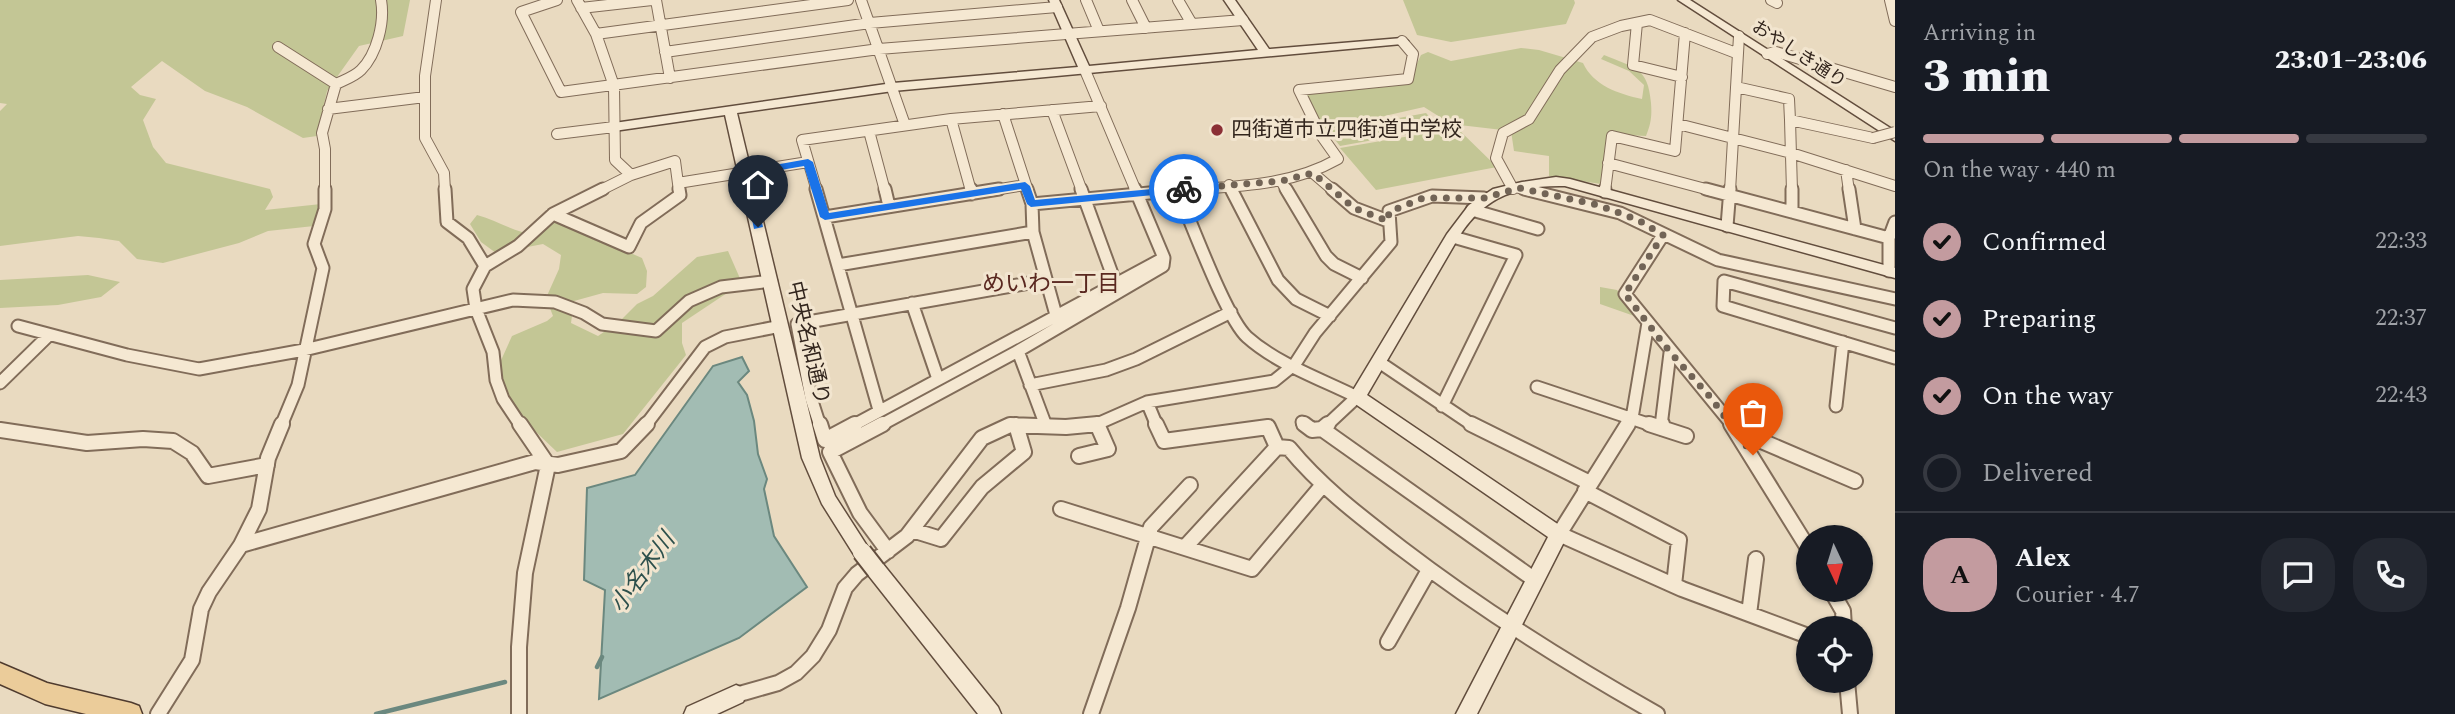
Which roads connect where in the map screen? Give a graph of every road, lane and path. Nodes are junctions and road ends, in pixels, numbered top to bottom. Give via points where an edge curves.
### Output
1 (381, 0) edge
2 (436, 0) edge
3 (557, 0) edge
4 (654, 0) edge
5 (848, 0) edge
6 (861, 0) edge
7 (1086, 0) edge
8 (1132, 0) edge
9 (1178, 0) edge
10 (1229, 0) edge
11 (1684, 0) edge
12 (1891, 0) edge
13 (579, 4) edge
14 (1055, 4) edge
15 (1895, 15) edge
16 (1243, 20) junction
17 (870, 23) junction
18 (1637, 23) junction
19 (1192, 24) junction
20 (660, 25) junction
21 (1146, 28) junction
22 (1100, 31) junction
23 (1685, 33) junction
24 (596, 34) junction
25 (1070, 34) junction
26 (1739, 36) junction
27 (1402, 41) joint
28 (278, 47) dead end
29 (879, 50) junction
30 (665, 52) junction
31 (1266, 53) junction
32 (1735, 53) junction
33 (1767, 54) junction
34 (1084, 68) junction
35 (1682, 77) junction
36 (670, 78) junction
37 (336, 84) junction
38 (614, 86) junction
39 (893, 87) junction
40 (1736, 87) junction
41 (1895, 87) edge
42 (425, 97) junction
43 (1101, 106) junction
44 (328, 108) junction
45 (1052, 110) junction
46 (730, 111) junction
47 (1003, 114) junction
48 (951, 119) junction
49 (1790, 120) junction
50 (1678, 124) junction
51 (905, 125) junction
52 (614, 127) junction
53 (869, 131) junction
54 (557, 134) dead end
55 (1895, 134) edge
56 (1734, 138) junction
57 (1791, 153) junction
58 (808, 162) junction
59 (1608, 163) junction
60 (1846, 170) junction
61 (745, 173) junction
62 (1313, 173) junction
63 (631, 174) junction
64 (1281, 181) junction
65 (678, 183) junction
66 (1229, 185) junction
67 (1025, 186) junction
68 (1895, 186) edge
69 (1516, 188) junction
70 (1177, 190) junction
71 (1605, 192) junction
72 (1137, 193) junction
73 (972, 194) junction
74 (1729, 195) junction
75 (1085, 198) junction
76 (1484, 198) junction
77 (1031, 204) junction
78 (889, 206) junction
79 (1472, 210) junction
80 (1792, 212) junction
81 (553, 214) junction
82 (825, 217) junction
83 (1388, 221) junction
84 (1895, 222) edge
85 (1727, 226) junction
86 (1538, 229) dead end
87 (1855, 229) junction
88 (1032, 232) junction
89 (1663, 235) junction
90 (1453, 237) junction
91 (1889, 238) junction
92 (1164, 258) junction
93 (838, 265) junction
94 (485, 266) junction
95 (1892, 272) edge
96 (1362, 278) junction
97 (1046, 280) junction
98 (771, 281) junction
99 (1115, 282) junction
100 (1895, 299) edge
101 (912, 303) junction
102 (476, 309) junction
103 (1231, 312) junction
104 (851, 313) junction
105 (1056, 315) junction
106 (1330, 316) junction
107 (1648, 323) junction
108 (18, 326) dead end
109 (781, 326) junction
110 (1895, 328) edge
111 (49, 335) junction
112 (1843, 342) junction
113 (304, 350) junction
114 (1018, 351) junction
115 (1670, 352) junction
116 (1895, 358) edge
117 (1379, 362) junction
118 (1294, 364) junction
119 (938, 379) junction
120 (0, 383) edge
121 (1030, 385) junction
122 (1537, 387) dead end
123 (1357, 397) junction
124 (1147, 402) junction
125 (1442, 406) junction
126 (1836, 406) dead end
127 (879, 410) junction
128 (1632, 418) junction
129 (1302, 422) dead end
130 (1097, 424) junction
131 (1017, 425) junction
132 (1046, 426) junction
133 (1661, 428) junction
134 (1322, 429) junction
135 (0, 430) edge
136 (1737, 431) junction
137 (1686, 436) dead end
138 (1276, 447) junction
139 (1079, 456) dead end
140 (267, 465) junction
141 (548, 466) junction
142 (1855, 481) dead end
143 (1190, 485) dead end
144 (1321, 486) junction
145 (1587, 487) junction
146 (1060, 509) dead end
147 (1796, 528) edge
148 (912, 530) junction
149 (1559, 534) junction
150 (1149, 535) junction
151 (241, 545) junction
152 (1186, 546) junction
153 (888, 551) junction
154 (1756, 559) dead end
155 (1429, 570) junction
156 (1535, 580) junction
157 (1674, 585) junction
158 (1749, 614) junction
159 (1511, 628) junction
160 (1796, 632) edge
161 (1388, 642) dead end
162 (0, 673) edge
163 (1848, 693) edge
164 (736, 695) joint
165 (131, 714) edge
166 (158, 714) edge
167 (519, 714) edge
168 (694, 714) edge
169 (991, 714) edge
170 (1091, 714) edge
171 (1466, 714) edge
172 (1657, 714) edge
173 (1850, 714) edge

1 - 37 street via 381,28 373,50 362,70
2 - 42 street
3 - 38 street via 521,12 558,89
4 - 13 street
4 - 20 street
5 - 20 street
6 - 17 street
7 - 22 street
8 - 21 street
9 - 19 street
10 - 16 street
11 - 26 street, おやしき通り
12 - 15 street
13 - 24 street
14 - 17 street
14 - 25 street
16 - 19 street
16 - 31 street
17 - 29 street
17 - 30 street
18 - 23 street via 1650,20
18 - 35 street via 1633,65
18 - 69 street via 1591,37 1560,70 1529,118 1503,133 1496,158
19 - 21 street
20 - 24 street
20 - 30 street
21 - 22 street
22 - 25 street
23 - 32 street
23 - 35 street
24 - 38 street
25 - 29 street
25 - 34 street
26 - 32 street
26 - 33 street, おやしき通り
27 - 31 street
27 - 62 street via 1413,54 1408,79 1299,90 1338,159
28 - 37 street
29 - 36 street
29 - 39 street
30 - 36 street
31 - 34 street
32 - 40 street
33 - 41 street via 1776,52
33 - 55 street, おやしき通り
34 - 39 street
34 - 43 street
35 - 50 street
36 - 38 street
37 - 44 street
38 - 52 street
39 - 46 street
39 - 51 street
40 - 49 street via 1789,99
40 - 56 street
42 - 44 street
42 - 94 street via 425,138 444,173 447,222 467,238
43 - 45 street
43 - 72 street
44 - 113 street via 322,133 326,209 314,244 324,268
45 - 47 street
45 - 75 street
46 - 52 street
46 - 61 street, 中央名和通り
47 - 48 street
47 - 67 street
48 - 51 street
48 - 73 street
49 - 55 street, bridge via 1873,138
49 - 57 street
50 - 56 street
50 - 59 street via 1675,151 1612,136
51 - 53 street
52 - 54 street
52 - 63 street via 615,160
53 - 58 street via 802,140
53 - 78 street
56 - 57 street
56 - 74 street
57 - 60 street
57 - 80 street
58 - 61 street
58 - 82 street
59 - 71 street
59 - 74 street
60 - 68 street
60 - 87 street
61 - 65 street
61 - 98 street, 中央名和通り
62 - 64 street
62 - 83 street via 1354,208
63 - 65 street via 675,161
63 - 81 street
64 - 66 street
64 - 96 street via 1326,256
65 - 81 street via 680,195 641,223 629,247
66 - 70 street
66 - 106 street via 1278,280 1307,306
67 - 73 street
67 - 77 street
69 - 71 street via 1558,181
69 - 76 street
69 - 89 street via 1598,205
70 - 72 street
70 - 103 street
71 - 85 street
72 - 75 street
72 - 92 street
73 - 78 street
74 - 80 street
74 - 85 street
75 - 77 street
75 - 99 street
76 - 79 street
76 - 83 street via 1423,198 1389,212
77 - 88 street
78 - 82 street
79 - 86 street
79 - 90 street
80 - 87 street
81 - 94 street via 519,246
82 - 93 street
83 - 96 street via 1391,242
84 - 91 street
85 - 95 street
87 - 91 street
88 - 93 street
88 - 97 street
89 - 100 street via 1718,260
89 - 107 street via 1625,294
90 - 117 street
90 - 125 street via 1516,255
91 - 95 street
92 - 99 street
92 - 114 street via 1163,266
93 - 104 street
94 - 102 street via 474,289
96 - 106 street
97 - 101 street
97 - 105 street
98 - 102 street via 721,287 689,301 656,331 602,324 555,302 513,300
98 - 109 street, 中央名和通り
99 - 105 street
101 - 104 street
101 - 119 street
102 - 113 street
102 - 141 street via 493,352 503,399
103 - 118 street via 1255,344
103 - 121 street via 1106,370
104 - 127 street
104 - 127 street via 797,324 811,398 825,440
105 - 119 street
106 - 118 street
107 - 115 street
107 - 128 street
108 - 111 street
109 - 141 street via 725,337 705,347 621,452
109 - 169 street, 中央名和通り, bridge via 811,458 828,499 862,552
110 - 112 street via 1724,281 1723,306
111 - 113 street via 199,369
111 - 120 street
112 - 116 street
112 - 126 street
113 - 140 street via 298,385
114 - 121 street
114 - 153 street via 830,453 860,513
115 - 133 street
115 - 136 street
117 - 123 street
117 - 125 street
118 - 123 street
118 - 124 street via 1266,384
119 - 127 street
121 - 132 street
122 - 128 street
123 - 134 street
123 - 149 street
124 - 130 street
124 - 138 street via 1164,441 1268,427
125 - 145 street
128 - 133 street
128 - 145 street
129 - 134 street via 1312,430
130 - 132 street
130 - 139 street via 1108,449
131 - 132 street
131 - 148 street via 982,438
131 - 148 street via 1024,452 982,487 941,539
133 - 137 street
134 - 156 street
135 - 140 street via 87,443 173,441 192,453 208,476
136 - 142 street
136 - 147 street
138 - 144 street via 1289,448
138 - 152 street
140 - 151 street via 258,509
141 - 151 street via 534,462
141 - 167 street via 525,573
143 - 150 street via 1151,527
144 - 152 street via 1252,569
144 - 155 street
145 - 149 street
145 - 157 street via 1679,540
146 - 150 street
148 - 153 street
149 - 156 street
149 - 157 street
150 - 152 street
150 - 170 street
151 - 166 street via 209,592 201,609 192,660
153 - 164 street via 845,588 829,630 796,673
154 - 158 street
155 - 159 street
155 - 161 street
156 - 159 street
157 - 158 street
158 - 160 street
159 - 171 street
159 - 172 street
162 - 165 main road via 45,693
163 - 173 street
164 - 168 street

